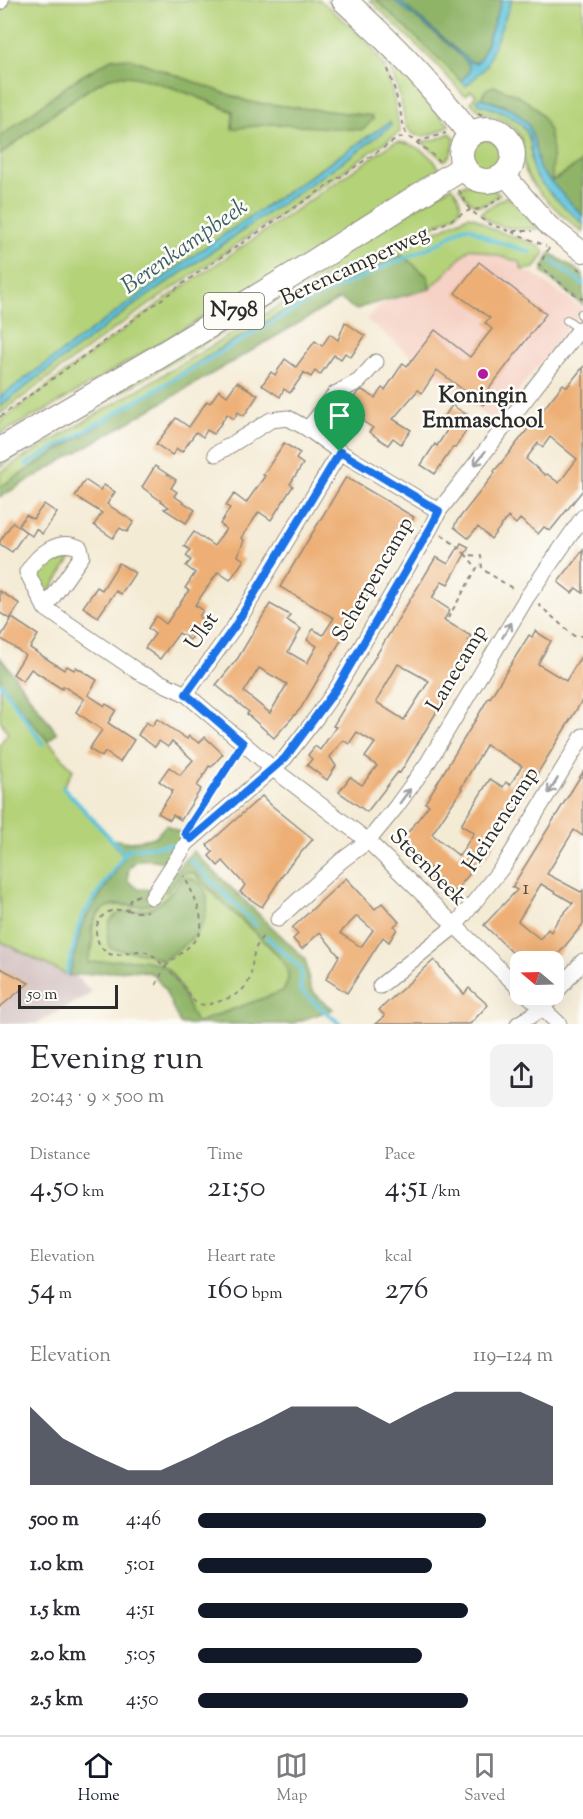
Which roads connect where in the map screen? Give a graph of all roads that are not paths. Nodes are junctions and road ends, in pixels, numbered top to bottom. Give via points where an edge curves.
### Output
1 (344, 0) edge
2 (470, 135) junction
3 (464, 167) junction
4 (509, 181) junction
5 (579, 259) edge
6 (579, 321) edge
7 (376, 362) dead end
8 (308, 429) junction
9 (0, 450) edge
10 (340, 452) junction
11 (216, 454) dead end
12 (439, 511) junction
13 (583, 517) edge
14 (45, 608) dead end
15 (186, 694) junction
16 (583, 736) edge
17 (272, 768) junction
18 (368, 841) junction
19 (145, 896) road end
20 (278, 919) dead end
21 (455, 926) junction
22 (583, 961) edge
23 (510, 978) edge
24 (380, 986) dead end
25 (538, 1005) edge
26 (542, 1009) junction
27 (518, 1024) edge
28 (559, 1024) edge

1 - 2 main road via 418,73
2 - 3 main road via 461,148
2 - 4 main road via 493,130 508,140 512,147
3 - 4 main road via 478,180
3 - 9 main road, Berencamperweg / N798 via 187,340
4 - 5 street
6 -> 12 street, Scherpencamp
7 - 8 street via 358,381 335,394
8 - 10 street
8 - 11 street via 288,418 271,420
10 - 12 street
10 - 15 street, Ulst via 235,626
12 - 17 street, Scherpencamp via 337,688 285,758
18 -> 13 street, Lanecamp via 427,764 527,597
14 - 15 street via 140,673
15 - 17 street, Steenbeek
16 -> 21 street, Heinencamp via 505,864
17 - 18 street, Steenbeek
17 - 19 street via 187,843
18 - 20 street, Steenbeek
18 - 21 street, Steenbeek
21 - 23 street, Steenbeek
21 - 24 street, Steenbeek
22 - 26 street
25 - 26 street
26 - 27 street
26 - 28 street

